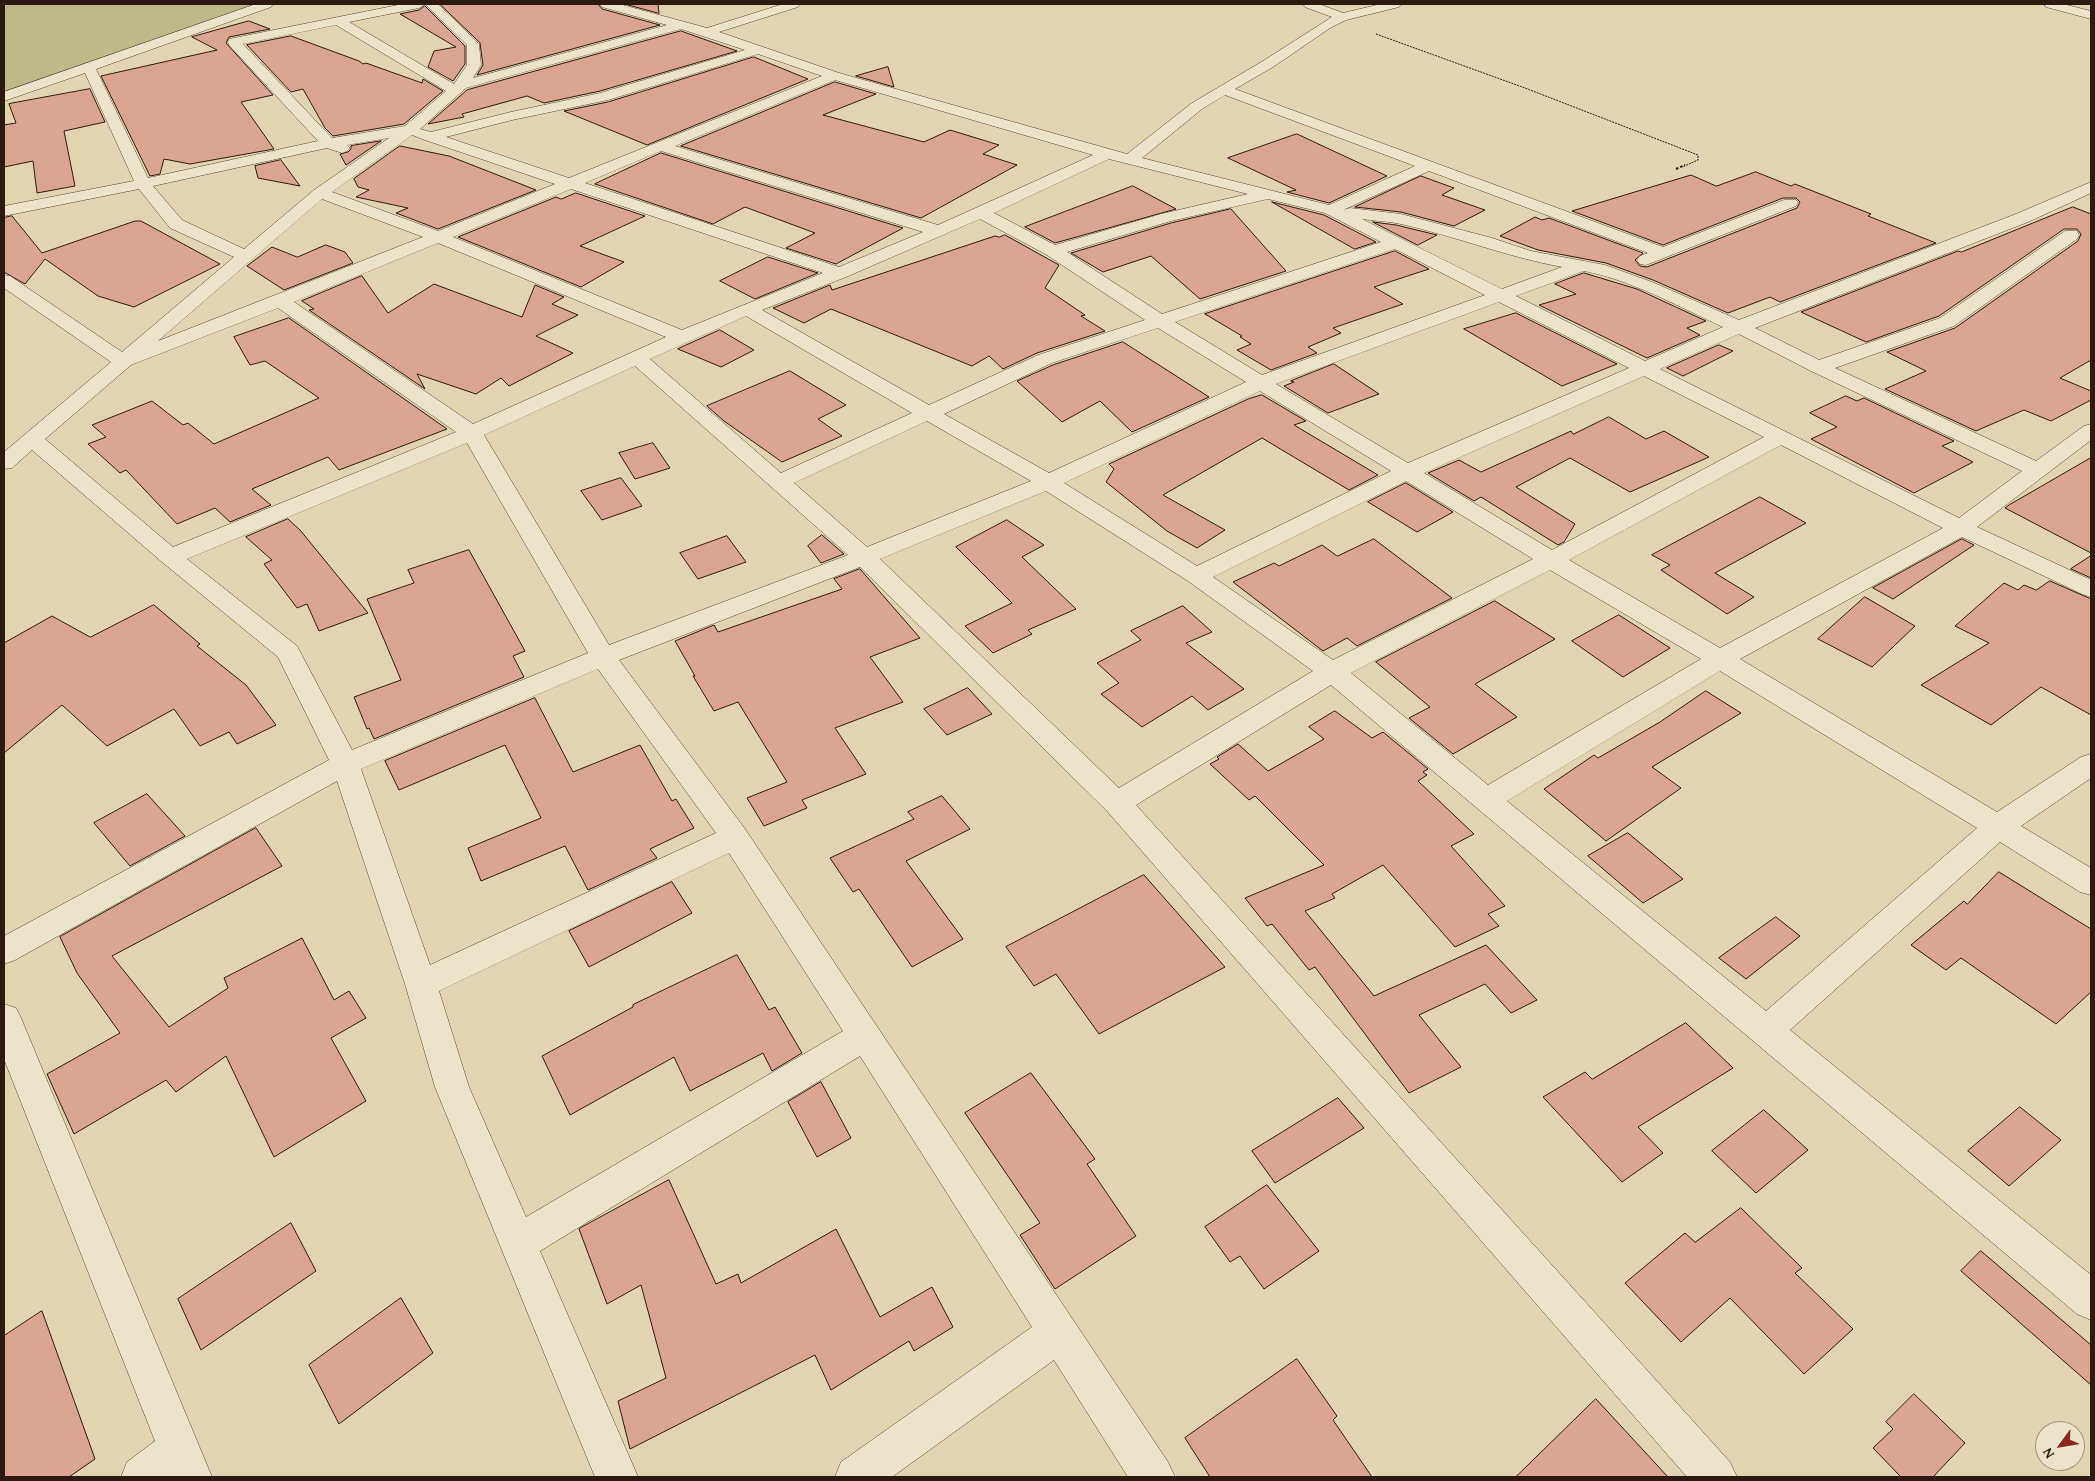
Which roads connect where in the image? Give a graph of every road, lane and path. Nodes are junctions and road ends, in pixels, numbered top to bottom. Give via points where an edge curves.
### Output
1 (267, 4) edge
2 (419, 4) edge
3 (432, 4) edge
4 (606, 4) edge
5 (794, 4) edge
6 (1309, 4) edge
7 (1395, 4) edge
8 (2050, 4) edge
9 (2091, 15) edge
10 (1340, 18) junction
11 (339, 20) junction
12 (681, 25) junction
13 (707, 32) junction
14 (758, 50) junction
15 (89, 67) junction
16 (834, 76) junction
17 (458, 88) junction
18 (1224, 90) junction
19 (4, 97) edge
20 (410, 130) junction
21 (430, 137) junction
22 (328, 144) junction
23 (659, 146) junction
24 (1108, 154) junction
25 (370, 158) junction
26 (1131, 160) junction
27 (1428, 166) junction
28 (1676, 169) dead end
29 (570, 183) junction
30 (143, 184) junction
31 (2091, 187) edge
32 (320, 193) junction
33 (1268, 194) junction
34 (1790, 203) dead end
35 (1331, 210) junction
36 (4, 211) edge
37 (981, 213) junction
38 (2022, 218) junction
39 (938, 231) junction
40 (436, 236) junction
41 (1395, 243) junction
42 (1054, 251) junction
43 (1664, 253) junction
44 (245, 256) junction
45 (1582, 266) junction
46 (840, 273) junction
47 (1612, 274) junction
48 (4, 280) edge
49 (1500, 297) junction
50 (280, 301) junction
51 (747, 309) junction
52 (1160, 320) junction
53 (1739, 327) junction
54 (682, 336) junction
55 (637, 357) junction
56 (123, 361) junction
57 (1818, 367) junction
58 (1644, 369) junction
59 (1262, 382) junction
60 (927, 413) junction
61 (2091, 430) edge
62 (472, 433) junction
63 (1780, 437) junction
64 (32, 438) junction
65 (4, 463) edge
66 (2037, 470) junction
67 (1407, 472) junction
68 (779, 482) junction
69 (1048, 482) junction
70 (1961, 528) junction
71 (170, 557) junction
72 (864, 557) junction
73 (1551, 560) junction
74 (1196, 576) junction
75 (2091, 589) edge
76 (603, 657) junction
77 (1720, 659) junction
78 (1332, 672) junction
79 (345, 764) junction
80 (2091, 764) edge
81 (1487, 799) junction
82 (1117, 803) junction
83 (1998, 826) junction
84 (735, 837) junction
85 (2091, 883) edge
86 (4, 951) edge
87 (420, 984) junction
88 (4, 1018) edge
89 (1766, 1031) junction
90 (864, 1036) junction
91 (518, 1244) junction
92 (2091, 1300) edge
93 (1058, 1333) junction
94 (185, 1463) edge
95 (142, 1477) edge
96 (616, 1477) edge
97 (856, 1477) edge
98 (1153, 1477) edge
99 (1715, 1477) edge

1 - 15 street
2 - 11 street
3 - 17 street via 473,44 474,65
4 - 12 street
5 - 13 street
6 - 10 street
7 - 10 street
8 - 9 street
10 - 18 street
10 - 28 path via 1698,155 1698,160
11 - 17 street
11 - 22 street via 234,42
12 - 13 street
12 - 17 street
13 - 14 street
14 - 16 street
14 - 21 street via 603,97
15 - 19 street
15 - 30 street
16 - 23 street
16 - 24 street
17 - 20 street
18 - 26 street via 1197,106
18 - 27 street
20 - 21 street
20 - 22 street
20 - 25 street
21 - 29 street
22 - 25 street
22 - 30 street
23 - 29 street
23 - 39 street
24 - 26 street
24 - 37 street
25 - 32 street
26 - 33 street
27 - 35 street
27 - 43 street
29 - 40 street
29 - 46 street
30 - 36 street
30 - 44 street via 176,224
31 - 38 street
32 - 40 street
32 - 44 street
33 - 35 street
33 - 42 street via 1168,217
34 - 43 street
35 - 41 street
35 - 45 street via 1401,219 1528,256
37 - 39 street
37 - 42 street
38 - 53 street
38 - 57 street via 2064,233 1947,322
39 - 46 street
40 - 50 street
40 - 54 street
41 - 49 street
41 - 52 street
42 - 52 street
43 - 47 street
44 - 56 street
45 - 47 street
45 - 49 street
46 - 51 street
47 - 53 street
48 - 56 street
49 - 58 street
49 - 59 street
50 - 56 street
50 - 62 street
51 - 54 street
51 - 60 street
52 - 59 street
52 - 60 street via 1045,359
53 - 57 street
53 - 58 street
54 - 55 street
55 - 62 street
55 - 68 street
56 - 64 street
57 - 66 street
58 - 63 street
58 - 67 street
59 - 67 street
59 - 69 street
60 - 68 street
60 - 69 street
61 - 66 street
62 - 71 street
62 - 76 street
63 - 70 street
63 - 73 street
64 - 65 street
64 - 71 street
66 - 70 street
67 - 73 street
67 - 74 street
68 - 72 street
69 - 72 street
69 - 74 street
70 - 75 street
70 - 77 street
71 - 79 street via 288,652
72 - 76 street
72 - 82 street
73 - 77 street
73 - 78 street
74 - 78 street
76 - 79 street
76 - 84 street
77 - 81 street
77 - 83 street
78 - 81 street
78 - 82 street
79 - 86 street
79 - 87 street
80 - 83 street
81 - 89 street
82 - 99 street
83 - 85 street
83 - 89 street
84 - 87 street
84 - 90 street
87 - 91 street via 452,1087
88 - 94 street
89 - 92 street
90 - 91 street
90 - 93 street
91 - 96 street
93 - 97 street
93 - 98 street
94 - 95 street

